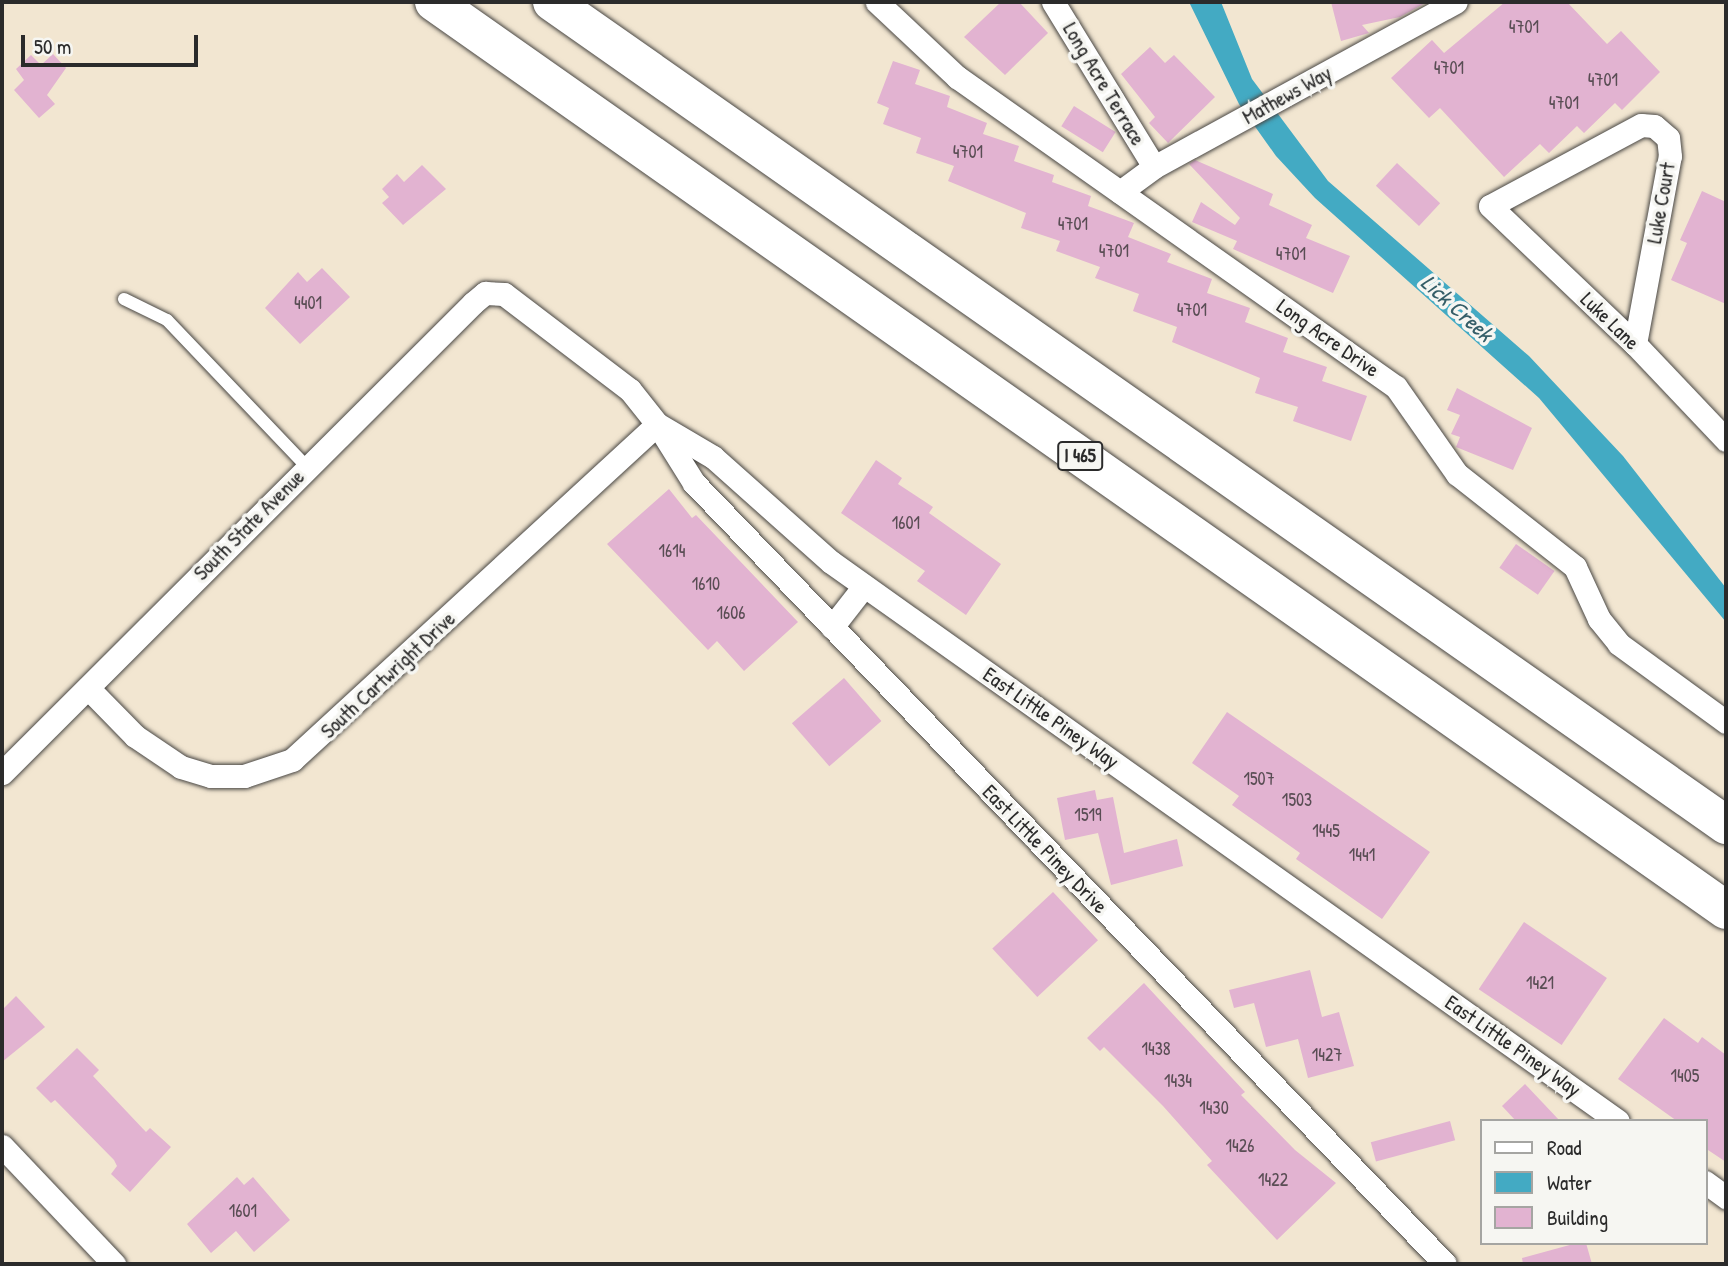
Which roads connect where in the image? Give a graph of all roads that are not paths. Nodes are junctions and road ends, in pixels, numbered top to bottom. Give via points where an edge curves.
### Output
1 (434, 2) edge
2 (552, 2) edge
3 (877, 2) edge
4 (1053, 2) edge
5 (1456, 2) edge
6 (1154, 167) junction
7 (1120, 192) junction
8 (1490, 206) joint
9 (504, 294) joint
10 (124, 299) dead end
11 (1635, 344) junction
12 (657, 424) junction
13 (1726, 440) edge
14 (307, 467) junction
15 (863, 586) junction
16 (832, 627) junction
17 (88, 688) junction
18 (1726, 722) edge
19 (2, 773) edge
20 (1726, 825) edge
21 (1726, 910) edge
22 (1615, 1119) edge
23 (2, 1146) edge
24 (1707, 1183) edge
25 (1726, 1197) edge
26 (114, 1264) edge
27 (1445, 1264) edge

1 - 21 highway, I 465
2 - 20 highway
3 - 7 street, Long Acre Drive via 957,78
4 - 6 street, Long Acre Terrace
5 - 6 street, Mathews Way
6 - 7 street, Mathews Way
7 - 18 street, Long Acre Drive via 1396,387 1457,474 1575,567 1599,619 1619,644
8 - 11 street, Luke Lane
8 - 11 street, Luke Court via 1634,127 1659,129 1670,144 1670,156
9 - 12 street, East Little Piney Way via 630,390
9 - 14 street, South State Avenue via 485,293 473,303
10 - 14 lane via 167,320
11 - 13 street, Luke Lane
12 - 15 street, East Little Piney Way via 713,457 805,541
12 - 16 street, East Little Piney Drive via 694,483
12 - 17 street, South Cartwright Drive via 292,760 244,776 211,776 181,767 135,736
14 - 17 street, South State Avenue
15 - 16 street
15 - 22 street, East Little Piney Way
16 - 27 street, East Little Piney Drive
17 - 19 street, South State Avenue
23 - 26 street
24 - 25 street

